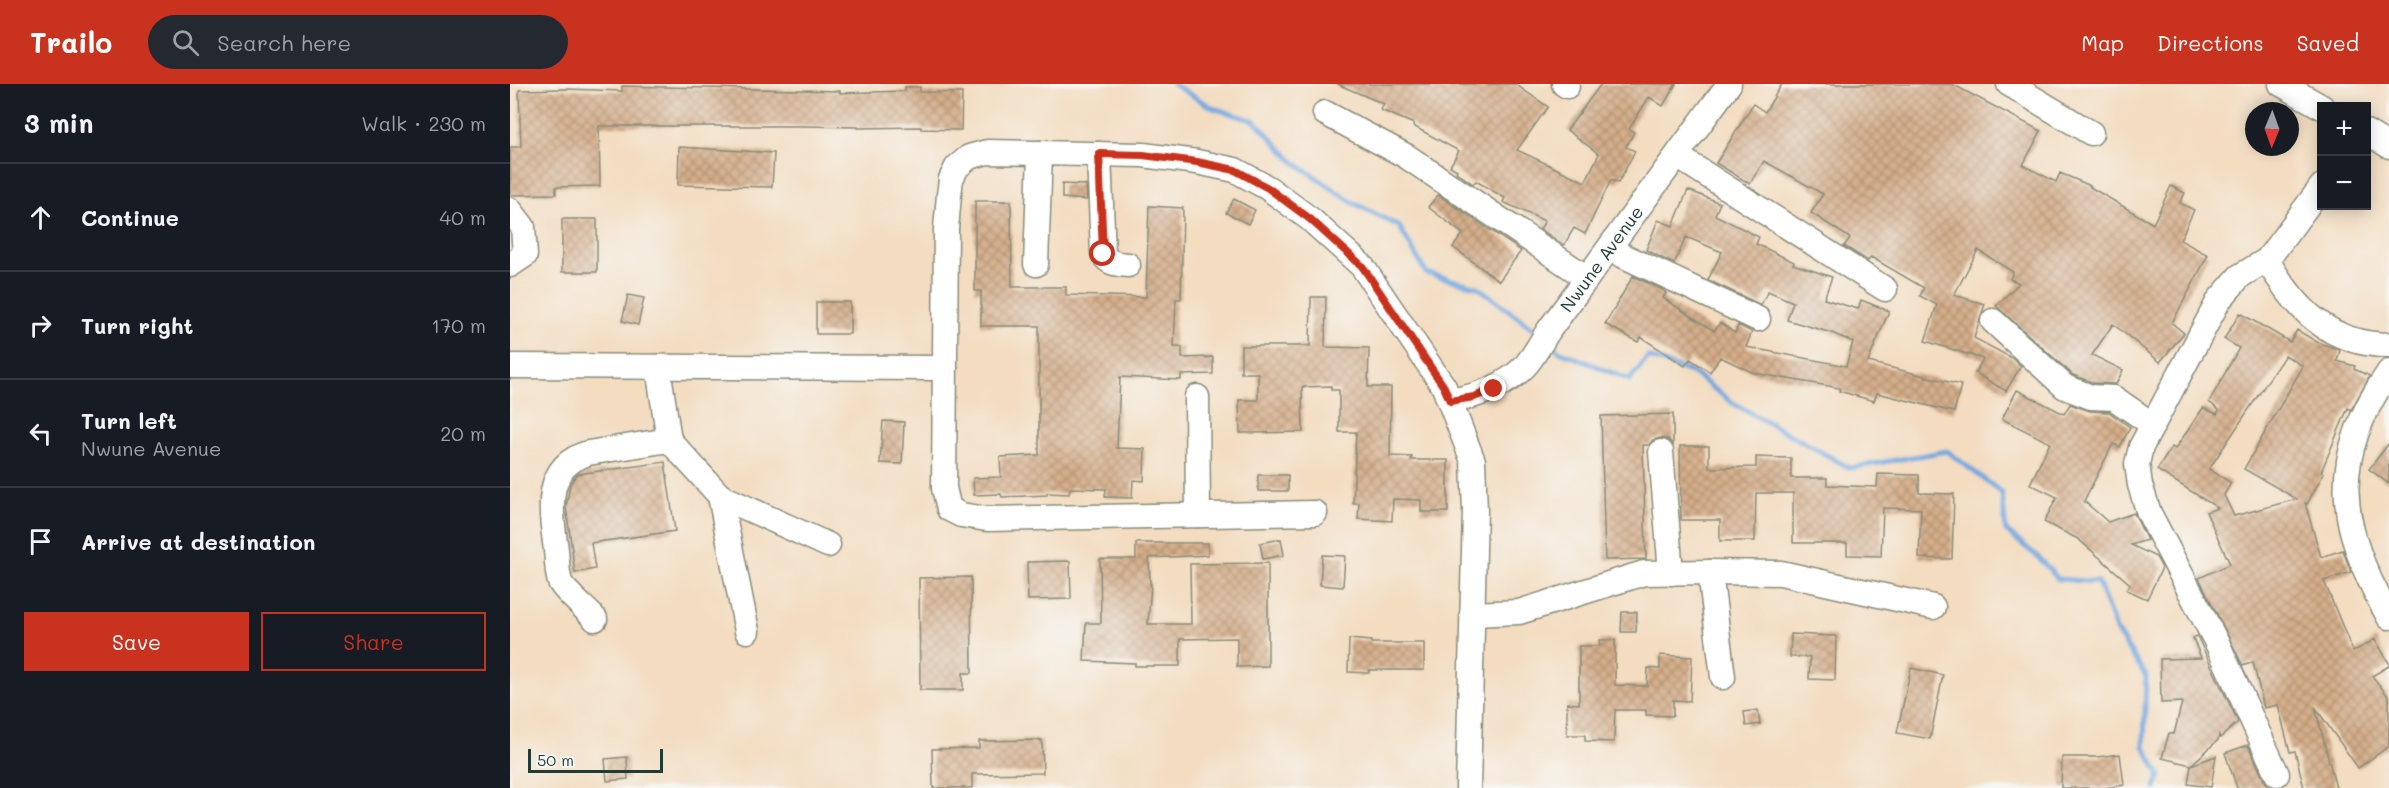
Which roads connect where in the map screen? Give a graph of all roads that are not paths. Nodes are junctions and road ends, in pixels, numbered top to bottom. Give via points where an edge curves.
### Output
1 (1728, 84) edge
2 (2009, 84) edge
3 (2280, 84) edge
4 (2317, 103) edge
5 (1325, 113) dead end
6 (2091, 133) dead end
7 (2371, 135) edge
8 (2389, 146) edge
9 (1040, 153) junction
10 (1099, 154) junction
11 (1677, 156) junction
12 (2317, 193) edge
13 (510, 210) edge
14 (1609, 249) junction
15 (2267, 260) junction
16 (1035, 264) dead end
17 (510, 265) edge
18 (1128, 265) dead end
19 (1587, 278) junction
20 (1885, 289) dead end
21 (1758, 319) dead end
22 (1994, 321) dead end
23 (2389, 345) edge
24 (510, 366) edge
25 (658, 367) junction
26 (945, 368) junction
27 (2389, 372) edge
28 (1197, 398) dead end
29 (1450, 401) junction
30 (2153, 425) junction
31 (669, 440) junction
32 (1661, 452) dead end
33 (720, 496) junction
34 (1315, 513) dead end
35 (1198, 515) junction
36 (828, 545) dead end
37 (1710, 572) junction
38 (1671, 573) junction
39 (1933, 607) dead end
40 (1472, 614) junction
41 (2389, 617) edge
42 (595, 619) dead end
43 (747, 631) dead end
44 (1722, 677) dead end
45 (2277, 774) dead end
46 (1468, 788) edge

1 - 11 street, Nwune Avenue
2 - 6 street
3 - 4 street
5 - 19 street via 1406,156
7 - 8 street
9 - 10 street
9 - 16 street
9 - 26 street via 987,152 969,157 951,179 946,229
10 - 18 street via 1103,254 1112,263
10 - 29 street via 1197,162 1235,170 1268,188 1362,266
11 - 14 street, Nwune Avenue
11 - 20 street
12 - 15 street
13 - 17 street via 523,227 525,255
14 - 19 street, Nwune Avenue
14 - 21 street
15 - 23 street via 2296,304 2311,318 2349,338 2371,345
15 - 30 street via 2240,276 2219,300
19 - 29 street, Nwune Avenue via 1525,366 1494,389
22 - 30 street via 2065,387 2091,397 2114,398
24 - 25 street
25 - 26 street
25 - 31 street
26 - 35 street via 944,488 949,509 987,519
27 - 41 street via 2359,428 2348,462 2345,490 2347,513 2361,561
28 - 35 street
29 - 40 street via 1473,461
30 - 45 street via 2137,464 2149,513 2218,645
31 - 33 street
31 - 42 street via 588,453 565,464 557,474 550,506 561,582
32 - 38 street
33 - 36 street
33 - 43 street
34 - 35 street
37 - 38 street
37 - 39 street via 1781,573
37 - 44 street
38 - 40 street via 1644,573 1519,612
40 - 46 street

